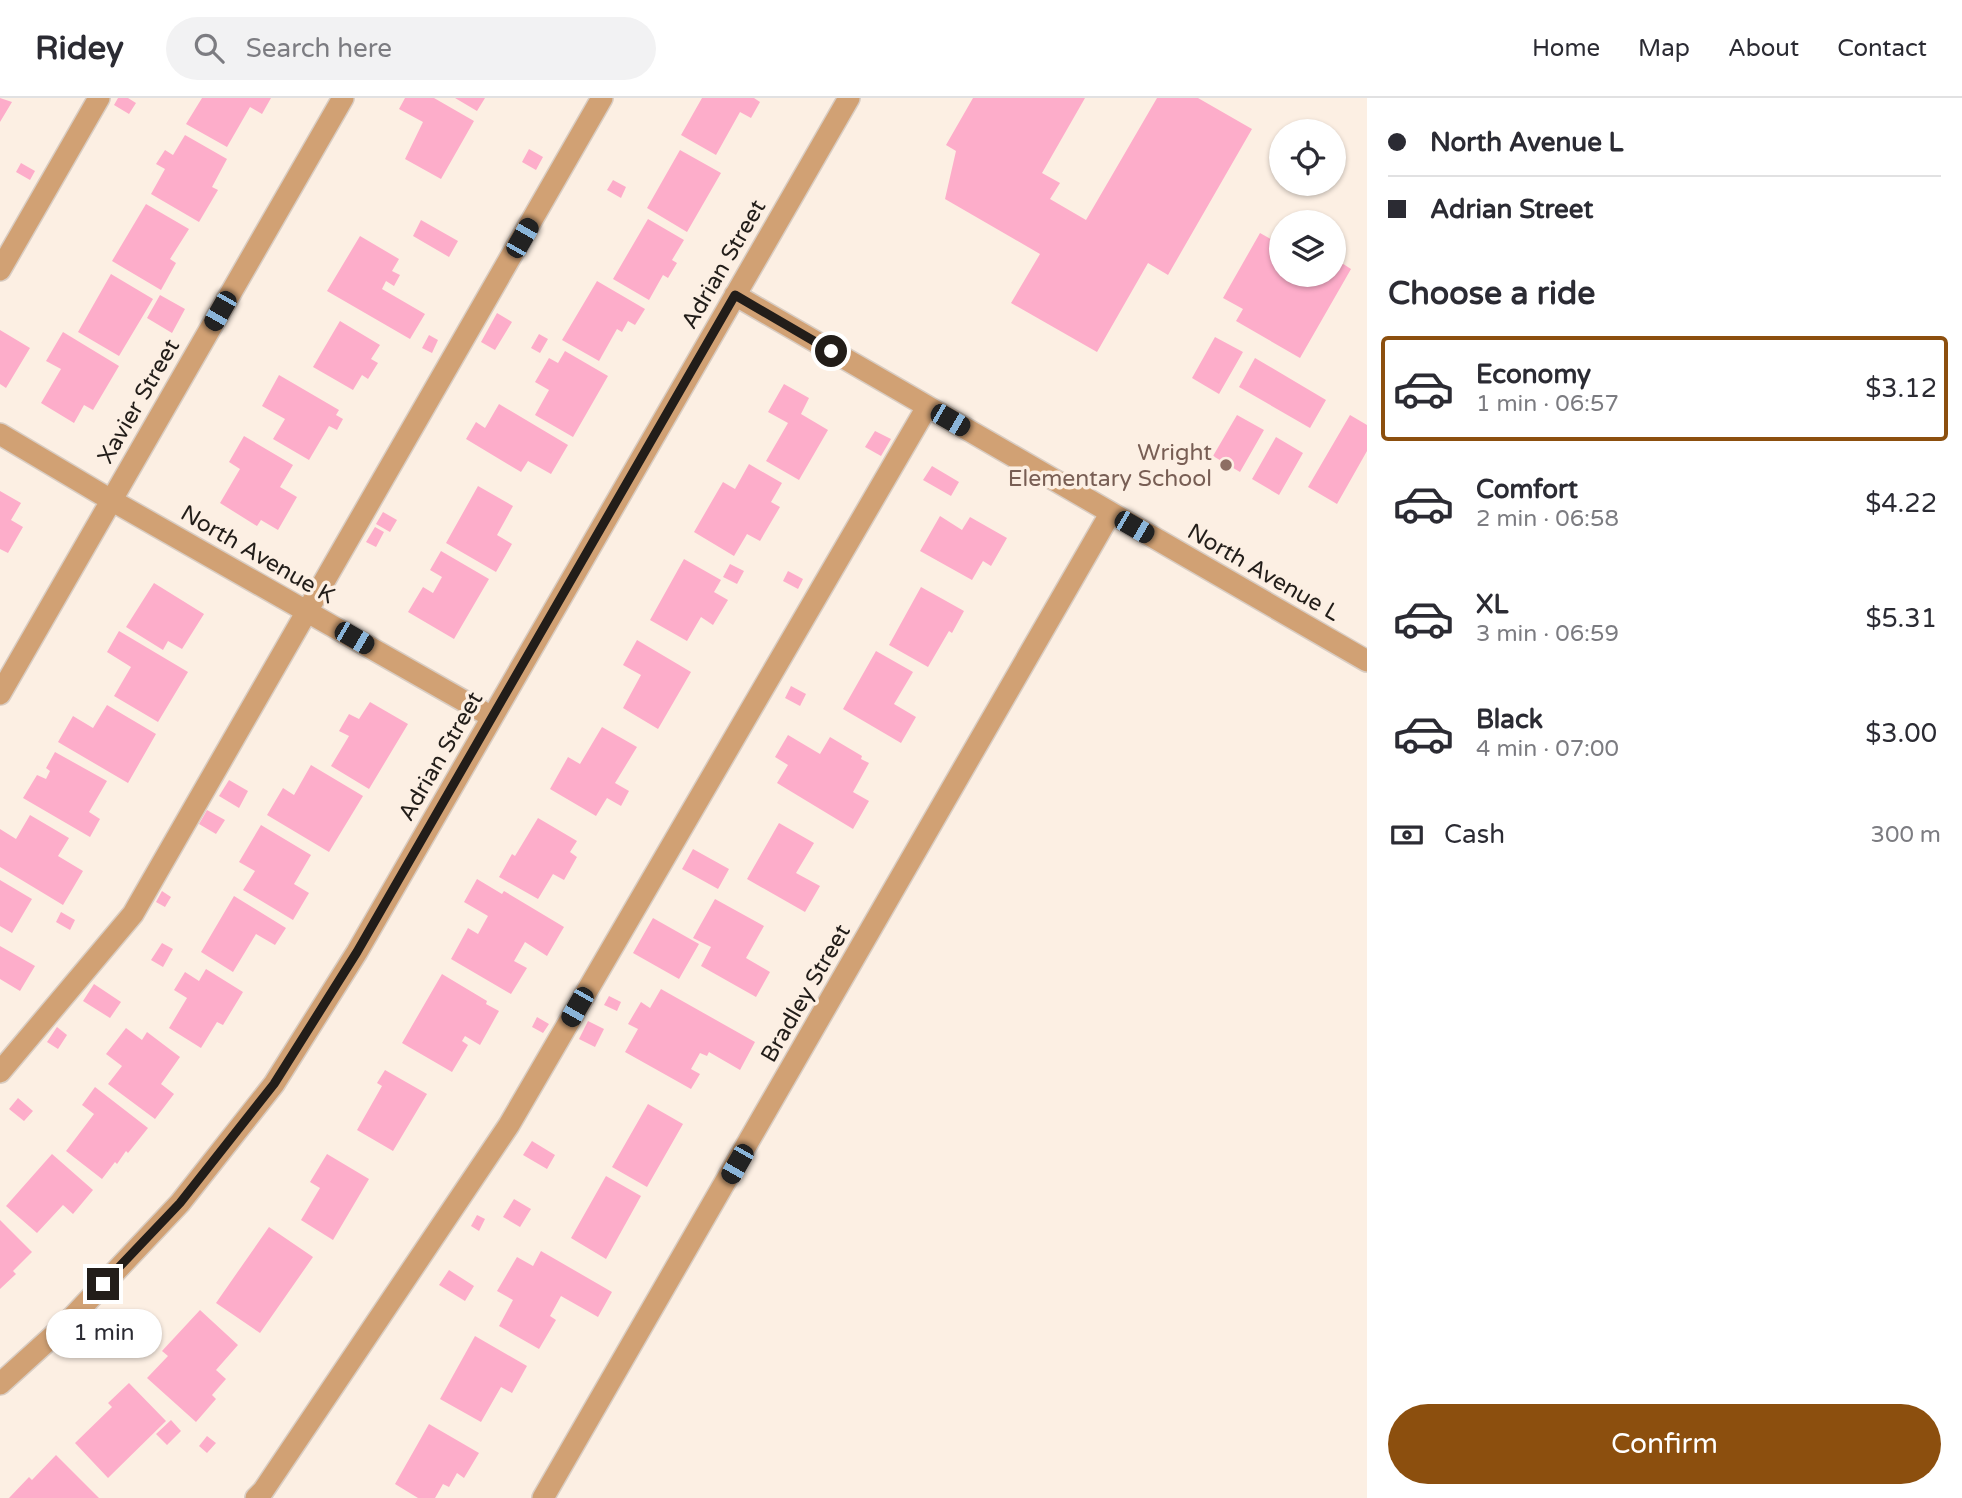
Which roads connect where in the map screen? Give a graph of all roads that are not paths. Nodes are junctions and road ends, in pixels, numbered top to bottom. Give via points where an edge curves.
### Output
1 (99, 98) edge
2 (343, 98) edge
3 (602, 98) edge
4 (849, 98) edge
5 (0, 270) edge
6 (735, 295) junction
7 (927, 407) junction
8 (0, 434) edge
9 (111, 500) junction
10 (1110, 514) junction
11 (307, 612) junction
12 (1367, 661) edge
13 (0, 694) edge
14 (492, 717) junction
15 (0, 1072) edge
16 (0, 1384) edge
17 (256, 1498) edge
18 (543, 1498) edge

1 - 5 street
2 - 9 street, Xavier Street
3 - 11 street
4 - 6 street, Adrian Street
6 - 7 street, North Avenue L
6 - 14 street, Adrian Street
7 - 10 street, North Avenue L
7 - 17 street via 509,1125
8 - 9 street, North Avenue K
9 - 11 street, North Avenue K
9 - 13 street, Xavier Street
10 - 12 street, North Avenue L
10 - 18 street, Bradley Street
11 - 14 street, North Avenue K
11 - 15 street via 133,914
14 - 16 street, Adrian Street via 357,952 274,1084 180,1203 65,1325

